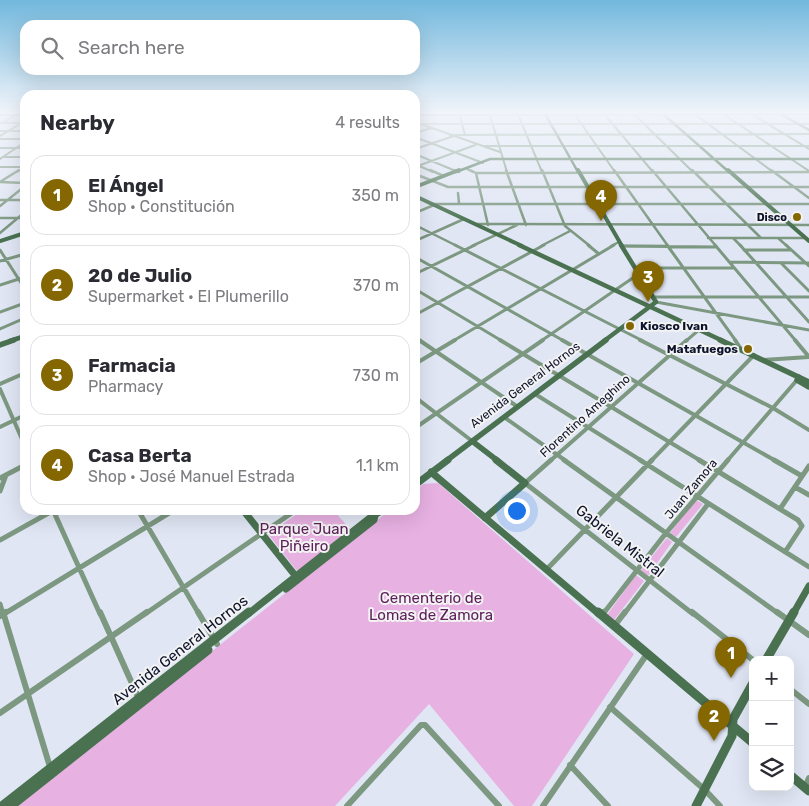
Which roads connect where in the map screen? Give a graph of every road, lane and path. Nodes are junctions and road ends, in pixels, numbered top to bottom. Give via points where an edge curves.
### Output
1 (13, 150) edge
2 (448, 150) edge
3 (462, 150) edge
4 (493, 150) edge
5 (532, 150) edge
6 (566, 150) edge
7 (600, 150) edge
8 (634, 150) edge
9 (671, 150) edge
10 (704, 150) edge
11 (744, 150) edge
12 (776, 150) edge
13 (455, 152) junction
14 (500, 152) joint
15 (420, 156) edge
16 (1, 157) edge
17 (20, 157) edge
18 (536, 158) junction
19 (571, 158) junction
20 (606, 158) junction
21 (641, 158) junction
22 (679, 158) junction
23 (714, 158) junction
24 (502, 159) junction
25 (756, 159) junction
26 (791, 159) junction
27 (809, 159) edge
28 (431, 161) junction
29 (482, 162) junction
30 (420, 164) edge
31 (0, 167) edge
32 (20, 167) edge
33 (420, 167) edge
34 (467, 169) junction
35 (20, 170) edge
36 (458, 172) junction
37 (579, 172) junction
38 (694, 172) junction
39 (730, 172) junction
40 (774, 172) junction
41 (809, 172) edge
42 (476, 173) junction
43 (507, 173) junction
44 (542, 173) junction
45 (615, 173) junction
46 (653, 173) junction
47 (420, 176) edge
48 (444, 176) junction
49 (0, 182) edge
50 (432, 182) junction
51 (20, 184) edge
52 (420, 186) edge
53 (548, 187) junction
54 (587, 187) junction
55 (626, 187) junction
56 (666, 187) junction
57 (709, 187) junction
58 (747, 187) junction
59 (795, 187) junction
60 (809, 187) edge
61 (480, 188) junction
62 (513, 188) junction
63 (20, 189) edge
64 (17, 192) joint
65 (458, 193) dead end
66 (808, 196) edge
67 (420, 198) edge
68 (0, 200) edge
69 (8, 200) junction
70 (20, 200) edge
71 (432, 204) junction
72 (459, 204) junction
73 (483, 204) junction
74 (518, 204) junction
75 (556, 204) junction
76 (596, 204) junction
77 (638, 204) junction
78 (679, 204) junction
79 (726, 204) junction
80 (766, 204) junction
81 (809, 204) edge
82 (0, 206) edge
83 (420, 210) edge
84 (0, 218) edge
85 (18, 218) joint
86 (464, 219) junction
87 (475, 224) junction
88 (488, 224) junction
89 (517, 225) junction
90 (526, 225) junction
91 (564, 225) junction
92 (609, 225) junction
93 (653, 225) junction
94 (697, 225) junction
95 (748, 225) junction
96 (790, 225) junction
97 (809, 225) edge
98 (420, 227) edge
99 (570, 231) junction
100 (0, 233) edge
101 (432, 233) junction
102 (20, 234) edge
103 (497, 235) junction
104 (708, 238) junction
105 (733, 238) junction
106 (761, 238) junction
107 (778, 238) junction
108 (0, 239) edge
109 (420, 239) edge
110 (807, 240) edge
111 (621, 244) junction
112 (669, 246) junction
113 (716, 247) junction
114 (0, 250) edge
115 (464, 250) junction
116 (744, 250) junction
117 (792, 250) junction
118 (532, 251) junction
119 (599, 254) junction
120 (20, 256) edge
121 (6, 260) junction
122 (420, 260) edge
123 (0, 261) edge
124 (729, 262) junction
125 (755, 263) junction
126 (781, 263) junction
127 (808, 264) edge
128 (431, 266) junction
129 (500, 268) junction
130 (636, 268) junction
131 (684, 268) junction
132 (733, 268) junction
133 (572, 270) junction
134 (420, 272) edge
135 (640, 273) junction
136 (19, 279) joint
137 (0, 285) edge
138 (467, 286) junction
139 (540, 288) junction
140 (616, 290) junction
141 (420, 291) edge
142 (809, 291) edge
143 (654, 297) junction
144 (705, 297) junction
145 (758, 297) junction
146 (787, 297) junction
147 (809, 297) edge
148 (438, 302) junction
149 (656, 302) junction
150 (20, 305) edge
151 (652, 307) junction
152 (507, 309) junction
153 (420, 311) edge
154 (0, 312) edge
155 (584, 312) junction
156 (716, 313) junction
157 (20, 320) edge
158 (809, 322) edge
159 (781, 325) junction
160 (478, 327) junction
161 (0, 329) edge
162 (620, 330) junction
163 (700, 330) junction
164 (809, 330) edge
165 (552, 334) junction
166 (20, 338) edge
167 (420, 339) edge
168 (0, 345) edge
169 (741, 349) junction
170 (437, 351) junction
171 (522, 354) junction
172 (588, 354) junction
173 (754, 355) junction
174 (670, 356) junction
175 (809, 357) edge
176 (764, 360) junction
177 (420, 361) edge
178 (20, 375) edge
179 (558, 376) junction
180 (798, 379) junction
181 (482, 382) junction
182 (809, 382) edge
183 (638, 383) junction
184 (0, 384) edge
185 (725, 384) junction
186 (809, 386) edge
187 (0, 389) edge
188 (534, 394) junction
189 (420, 401) edge
190 (518, 407) junction
191 (611, 408) junction
192 (772, 408) junction
193 (436, 413) junction
194 (695, 415) junction
195 (504, 417) junction
196 (20, 418) edge
197 (13, 421) junction
198 (420, 424) edge
199 (0, 426) edge
200 (588, 428) junction
201 (809, 430) edge
202 (20, 435) edge
203 (472, 441) junction
204 (669, 442) junction
205 (744, 442) junction
206 (558, 456) junction
207 (647, 465) junction
208 (809, 466) edge
209 (20, 468) edge
210 (431, 472) junction
211 (718, 472) junction
212 (6, 475) junction
213 (802, 476) junction
214 (0, 478) edge
215 (420, 481) edge
216 (525, 483) junction
217 (795, 487) junction
218 (0, 491) edge
219 (809, 495) edge
220 (697, 497) junction
221 (616, 498) junction
222 (708, 504) junction
223 (780, 509) junction
224 (45, 515) edge
225 (56, 515) edge
226 (141, 515) edge
227 (166, 515) edge
228 (247, 515) edge
229 (289, 515) edge
230 (376, 515) edge
231 (485, 518) junction
232 (147, 526) junction
233 (585, 529) junction
234 (666, 533) junction
235 (262, 534) junction
236 (0, 540) edge
237 (679, 542) junction
238 (785, 552) junction
239 (809, 567) edge
240 (81, 568) junction
241 (546, 570) junction
242 (636, 570) junction
243 (297, 578) junction
244 (649, 580) junction
245 (809, 586) edge
246 (183, 587) junction
247 (0, 604) edge
248 (2, 616) edge
249 (601, 616) junction
250 (789, 620) junction
251 (614, 626) junction
252 (809, 635) edge
253 (111, 638) junction
254 (216, 642) junction
255 (647, 654) junction
256 (768, 656) edge
257 (749, 657) edge
258 (749, 690) edge
259 (794, 692) edge
260 (29, 693) junction
261 (140, 701) junction
262 (809, 704) edge
263 (610, 707) junction
264 (0, 713) edge
265 (733, 726) junction
266 (749, 740) edge
267 (570, 765) junction
268 (51, 771) junction
269 (794, 777) edge
270 (808, 785) edge
271 (705, 790) junction
272 (2, 806) edge
273 (11, 806) edge
274 (347, 806) edge
275 (499, 806) edge
276 (543, 806) edge
277 (608, 806) edge
278 (696, 806) edge
279 (720, 806) edge

1 - 16 street
2 - 13 street
3 - 13 street
4 - 14 street
5 - 18 street
6 - 19 street
7 - 20 street
8 - 21 street
9 - 22 street
10 - 23 street
11 - 25 street
12 - 26 street
13 - 28 street
13 - 29 street
14 - 24 street
15 - 28 street
16 - 17 street
18 - 19 street
18 - 24 street
18 - 44 street
19 - 20 street
19 - 37 street
20 - 21 street
20 - 45 street
21 - 22 street
21 - 46 street
22 - 23 street
22 - 38 street
23 - 25 street
23 - 39 street
24 - 29 street
24 - 43 street
25 - 26 street
25 - 40 street
26 - 27 street
26 - 41 street
28 - 30 street
28 - 36 street
29 - 34 street
29 - 36 street
31 - 32 street
33 - 48 street
34 - 36 street
34 - 42 street
35 - 49 street
36 - 48 street
36 - 50 street
37 - 44 street
37 - 45 street
37 - 54 street
38 - 39 street
38 - 46 street
38 - 57 street
39 - 40 street
39 - 58 street
40 - 41 street
40 - 59 street
42 - 43 street
42 - 61 street
43 - 44 street
43 - 62 street
44 - 53 street
45 - 46 street
45 - 55 street
46 - 56 street
47 - 50 street
48 - 50 street
49 - 51 street
50 - 52 street
50 - 61 street via 444,187
53 - 54 street
53 - 62 street
53 - 75 street
54 - 55 street
54 - 76 street
55 - 56 street
55 - 77 street
56 - 57 street
56 - 78 street
57 - 58 street
57 - 79 street
58 - 59 street
58 - 80 street
59 - 60 street
59 - 66 street
61 - 62 street
61 - 73 street
62 - 74 street
63 - 64 street
64 - 69 street
65 - 72 street
67 - 71 street
68 - 69 street
69 - 70 street
69 - 82 street
71 - 72 street
71 - 83 street
71 - 86 street
72 - 73 street
73 - 74 street
73 - 88 street
74 - 75 street
74 - 90 street
75 - 76 street
75 - 91 street
76 - 77 street
76 - 92 street
77 - 78 street
77 - 93 street
78 - 79 street
78 - 94 street
79 - 80 street
79 - 95 street
80 - 81 street
80 - 96 street
84 - 85 street
85 - 100 street
86 - 87 street
86 - 101 street
87 - 88 street
87 - 103 street
88 - 89 street
89 - 90 street
89 - 103 street
90 - 91 street
91 - 92 street
91 - 99 street
92 - 93 street
92 - 111 street
93 - 94 street
93 - 112 street
94 - 95 street
94 - 104 street
95 - 96 street
95 - 106 street
96 - 97 street
96 - 110 street
98 - 101 street
99 - 118 street
99 - 119 street
101 - 109 street
101 - 115 street
102 - 108 street
103 - 115 street
103 - 118 street
104 - 105 street
104 - 113 street
105 - 106 street
105 - 116 street
106 - 107 street
107 - 110 street
107 - 117 street
111 - 112 street
111 - 119 street
111 - 130 street
112 - 113 street
112 - 131 street
113 - 124 street
114 - 121 street
115 - 128 street
115 - 129 street
116 - 117 street
116 - 125 street
117 - 127 street
118 - 129 street
118 - 133 street
119 - 133 street
120 - 121 street
121 - 123 street
121 - 136 street
122 - 128 street
124 - 125 street
124 - 132 street
125 - 126 street
125 - 146 street
126 - 127 street
126 - 142 street
128 - 134 street
128 - 138 street
129 - 138 street
129 - 139 street
130 - 131 street
130 - 135 street
131 - 132 street
131 - 144 street
132 - 145 street
133 - 139 street
133 - 140 street
135 - 140 street
135 - 143 street
136 - 137 street
138 - 148 street
138 - 152 street
139 - 152 street
139 - 155 street
140 - 151 street
140 - 155 street
141 - 148 street
143 - 144 street
143 - 149 street
144 - 145 street
144 - 156 street
145 - 146 street
145 - 159 street
146 - 147 street
146 - 158 street
148 - 153 street
148 - 160 street
149 - 151 street, Avenida General Hornos
149 - 156 street
150 - 154 street
151 - 162 street, Avenida General Hornos
151 - 163 street
152 - 160 street
152 - 165 street
155 - 162 street
155 - 165 street
156 - 159 street
156 - 169 street
157 - 161 street
159 - 164 street
159 - 175 street
160 - 170 street
160 - 171 street
162 - 172 street, Avenida General Hornos
162 - 174 street
163 - 169 street
163 - 174 street, Florentino Ameghino
165 - 171 street
165 - 172 street
166 - 168 street
167 - 170 street
169 - 173 street
170 - 177 street
170 - 181 street
171 - 179 street
171 - 181 street
172 - 179 street, Avenida General Hornos
172 - 183 street
173 - 176 street
173 - 185 street
174 - 183 street, Florentino Ameghino
174 - 185 street
175 - 176 street
176 - 180 street
178 - 184 street
179 - 188 street, Avenida General Hornos
179 - 191 street
180 - 182 street
180 - 186 street
180 - 192 street, Juan Zamora
181 - 190 street
181 - 193 street
183 - 191 street, Florentino Ameghino
183 - 194 street
185 - 192 street
185 - 194 street
187 - 197 street
188 - 190 street, Avenida General Hornos
188 - 200 street
189 - 193 street
190 - 195 street, Avenida General Hornos
191 - 200 street, Florentino Ameghino
191 - 204 street
192 - 201 street
192 - 205 street, Juan Zamora
193 - 198 street
193 - 203 street
194 - 204 street
194 - 205 street
195 - 203 street, Avenida General Hornos
195 - 206 street
196 - 197 street
197 - 199 street
197 - 202 street
200 - 206 street, Florentino Ameghino
200 - 207 street
203 - 210 street, Avenida General Hornos
203 - 216 street, Gabriela Mistral
204 - 207 street
204 - 211 street
205 - 211 street, Juan Zamora
205 - 213 street
206 - 216 street, Florentino Ameghino
206 - 221 street
207 - 220 street
207 - 221 street
208 - 213 street
209 - 212 street
210 - 215 street, Avenida General Hornos
210 - 231 street
211 - 220 street, Juan Zamora
211 - 223 street
212 - 214 street
212 - 218 street
213 - 217 street
216 - 231 street, Florentino Ameghino
216 - 233 street, Gabriela Mistral
217 - 219 street
217 - 223 street
220 - 222 street
220 - 234 street, Juan Zamora
221 - 233 street
221 - 234 street
222 - 237 street, Juan Zamora
222 - 238 street
223 - 238 street via 802,526
224 - 236 street
225 - 240 street
226 - 232 street
227 - 232 street
228 - 235 street
229 - 235 street
230 - 243 street, Avenida General Hornos
231 - 241 street
232 - 240 street
232 - 246 street
233 - 241 street
233 - 242 street, Gabriela Mistral
234 - 237 street
234 - 242 street, Juan Zamora
235 - 243 street
235 - 246 street
237 - 244 street, Juan Zamora
237 - 250 street
238 - 239 street
240 - 248 street
240 - 253 street
241 - 249 street
242 - 244 street, Gabriela Mistral
242 - 249 street, Juan Zamora
243 - 254 street, Avenida General Hornos
244 - 251 street, Juan Zamora
244 - 257 street, Gabriela Mistral
245 - 250 street
246 - 253 street
246 - 254 street
247 - 248 street
248 - 260 street
249 - 251 street
250 - 252 street
250 - 256 street
251 - 255 street
253 - 260 street
253 - 261 street
254 - 261 street, Avenida General Hornos
255 - 263 street
255 - 265 street
258 - 265 street via 733,719
259 - 262 street
260 - 264 street
260 - 268 street
261 - 268 street, Avenida General Hornos
263 - 267 street
263 - 271 street
265 - 266 street
265 - 271 street via 732,736
267 - 276 street
267 - 277 street
268 - 272 street, Avenida General Hornos
268 - 273 street, Avenida General Hornos
269 - 270 street
271 - 278 street
271 - 279 street
274 - 275 street via 421,725 429,727

